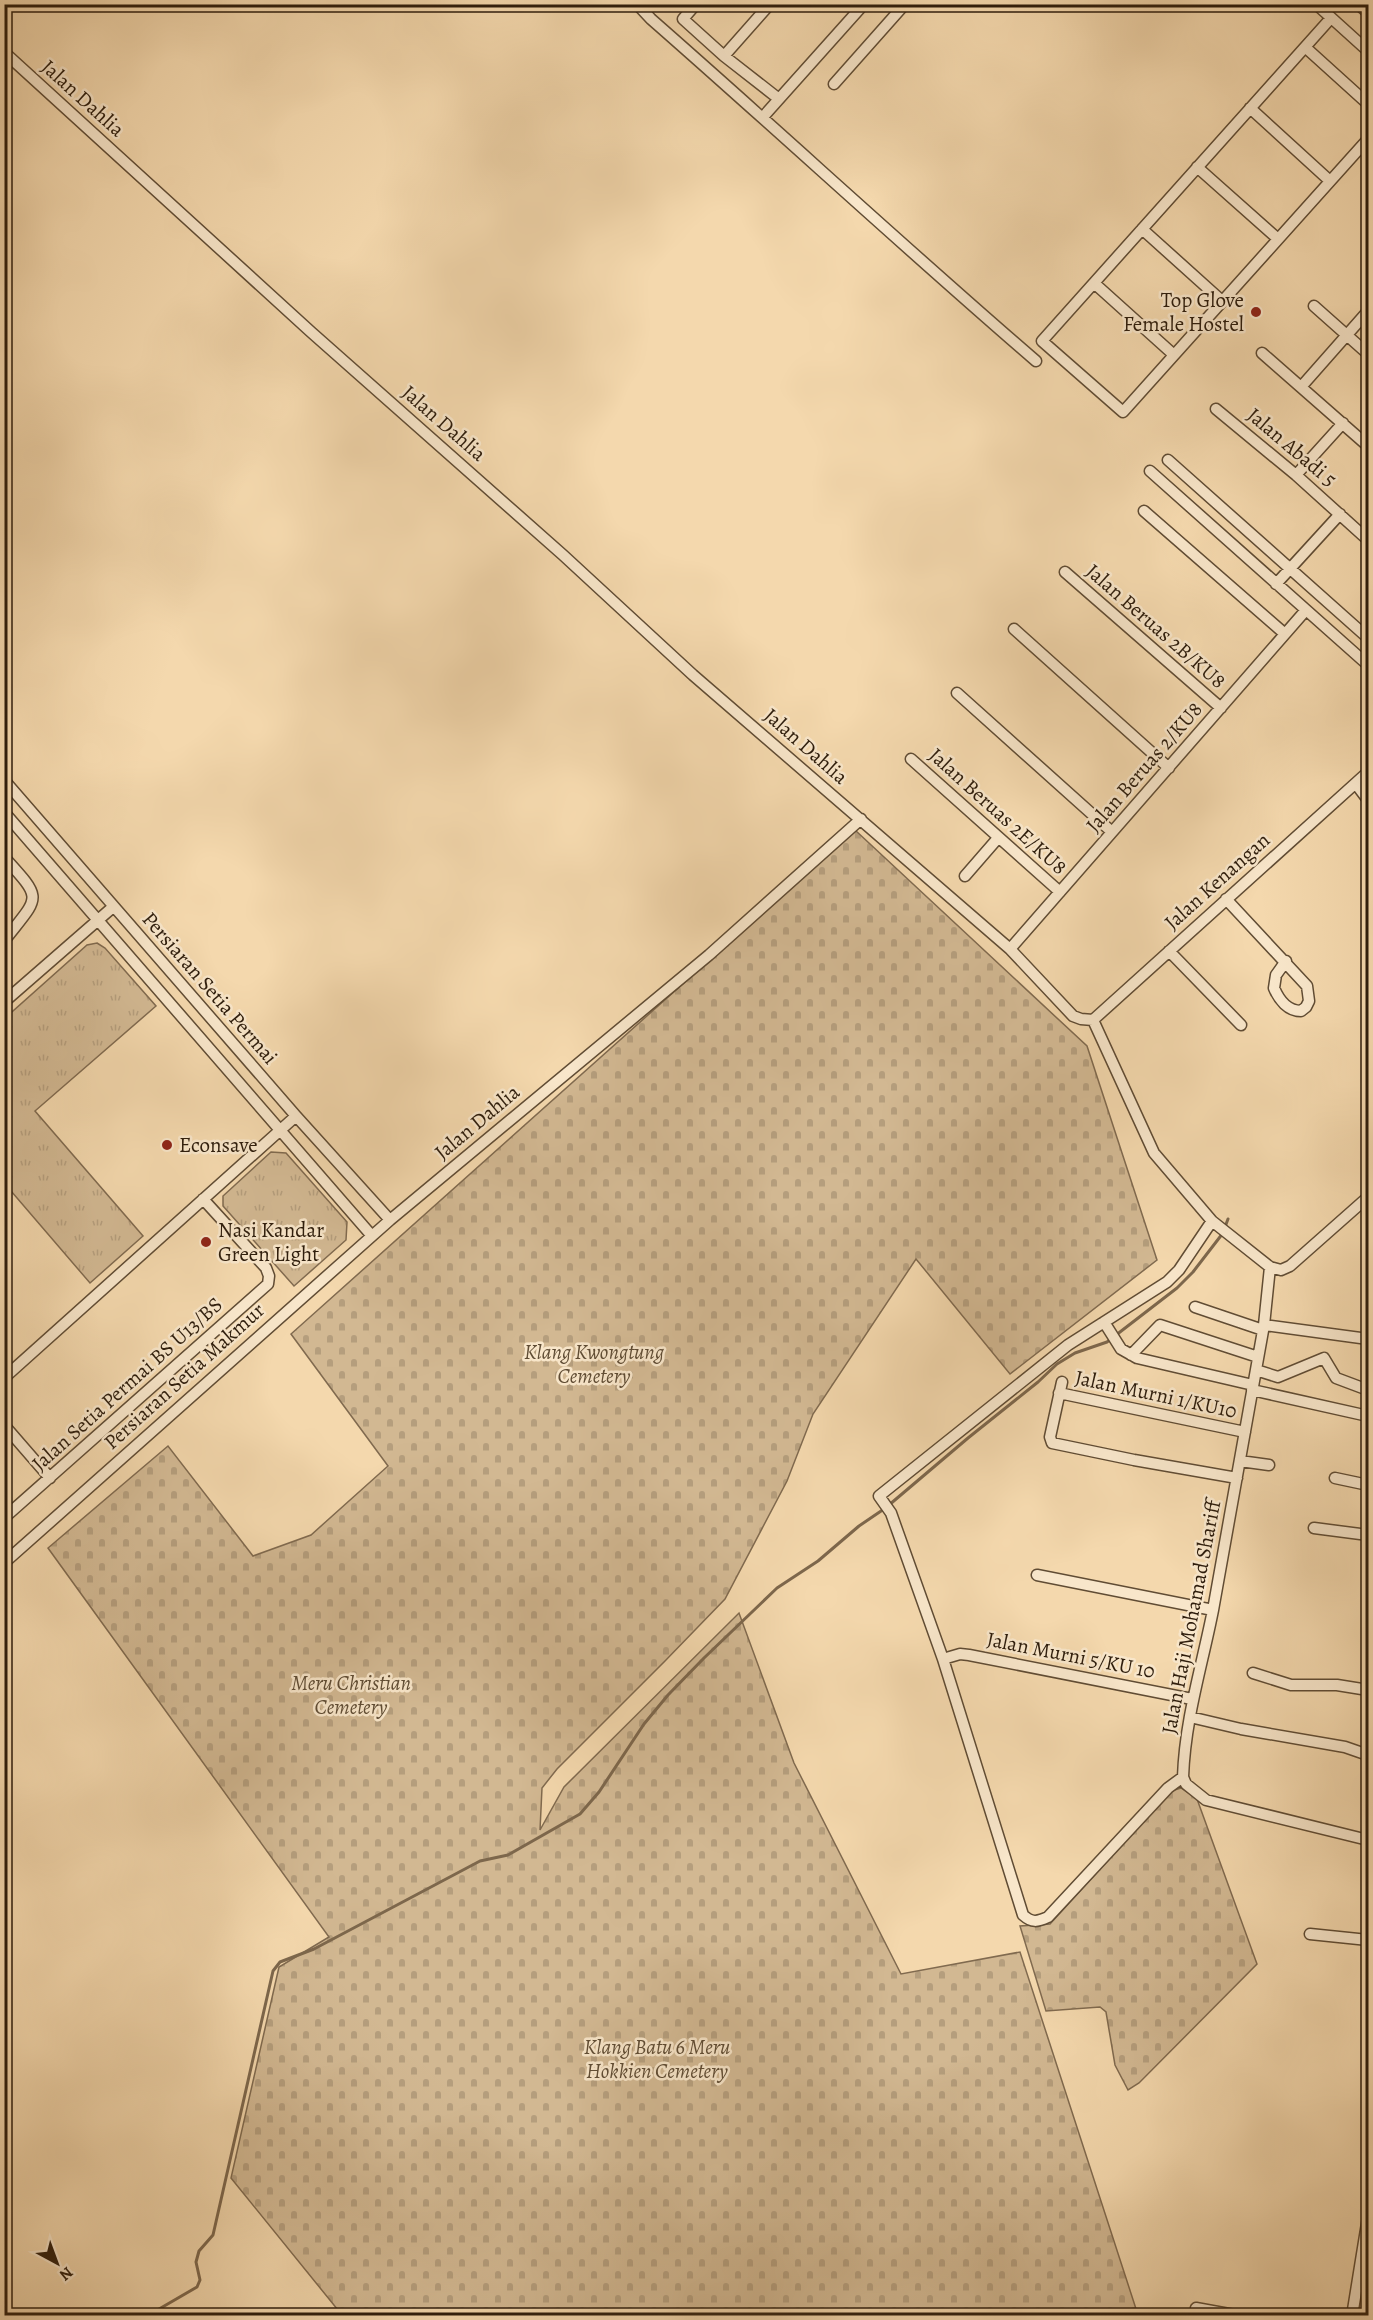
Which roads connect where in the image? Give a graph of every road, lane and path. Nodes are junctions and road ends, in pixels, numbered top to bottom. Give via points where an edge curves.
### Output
1 (637, 4) edge
2 (696, 4) edge
3 (771, 4) edge
4 (864, 4) edge
5 (905, 4) edge
6 (1358, 4) edge
7 (1318, 5) edge
8 (1368, 13) edge
9 (1331, 18) junction
10 (1305, 46) junction
11 (1368, 51) edge
12 (4, 52) edge
13 (724, 56) junction
14 (834, 84) dead end
15 (779, 99) junction
16 (1368, 104) edge
17 (1250, 108) junction
18 (763, 117) junction
19 (1368, 138) edge
20 (1197, 167) junction
21 (1330, 181) junction
22 (1142, 229) junction
23 (1278, 239) junction
24 (1094, 283) junction
25 (1222, 301) junction
26 (1314, 306) dead end
27 (1368, 311) edge
28 (1347, 335) junction
29 (1262, 353) dead end
30 (1368, 354) edge
31 (1174, 355) junction
32 (1036, 361) dead end
33 (1301, 387) junction
34 (1216, 409) dead end
35 (1343, 423) junction
36 (1368, 446) edge
37 (1168, 460) dead end
38 (1150, 471) dead end
39 (1296, 475) junction
40 (1144, 511) dead end
41 (1340, 514) junction
42 (1368, 540) edge
43 (1290, 567) junction
44 (1065, 572) dead end
45 (1276, 584) junction
46 (1306, 610) junction
47 (1014, 629) dead end
48 (1286, 634) junction
49 (1368, 638) edge
50 (1368, 665) edge
51 (957, 693) dead end
52 (1221, 708) junction
53 (911, 759) dead end
54 (1169, 768) junction
55 (1368, 772) edge
56 (4, 780) edge
57 (1356, 784) junction
58 (1368, 800) edge
59 (4, 812) edge
60 (861, 819) junction
61 (1112, 832) junction
62 (998, 838) junction
63 (4, 856) edge
64 (965, 876) dead end
65 (1060, 892) junction
66 (1226, 899) junction
67 (113, 907) junction
68 (98, 921) junction
69 (4, 941) edge
70 (1010, 949) junction
71 (1169, 951) junction
72 (1286, 962) dead end
73 (4, 1002) edge
74 (1093, 1020) junction
75 (1241, 1025) dead end
76 (296, 1116) junction
77 (279, 1131) junction
78 (1368, 1197) edge
79 (203, 1199) junction
80 (390, 1220) junction
81 (1219, 1227) junction
82 (372, 1236) junction
83 (1270, 1267) junction
84 (1195, 1307) dead end
85 (1263, 1327) junction
86 (1110, 1331) junction
87 (1368, 1339) edge
88 (1131, 1355) junction
89 (1258, 1357) junction
90 (1256, 1370) junction
91 (4, 1378) edge
92 (1253, 1388) junction
93 (1368, 1390) edge
94 (1368, 1416) edge
95 (4, 1425) edge
96 (1245, 1432) junction
97 (1240, 1461) junction
98 (1269, 1465) dead end
99 (50, 1478) junction
100 (1237, 1478) junction
101 (1335, 1478) dead end
102 (1368, 1485) edge
103 (4, 1518) edge
104 (1314, 1527) dead end
105 (1368, 1535) edge
106 (4, 1563) edge
107 (1037, 1575) dead end
108 (1214, 1610) junction
109 (943, 1659) junction
110 (1253, 1673) dead end
111 (1368, 1690) edge
112 (1192, 1699) junction
113 (1190, 1717) junction
114 (1368, 1755) edge
115 (1183, 1777) junction
116 (1368, 1840) edge
117 (1310, 1934) dead end
118 (1368, 1940) edge
119 (1368, 2217) edge
120 (1196, 2308) dead end
121 (1240, 2316) edge
122 (1352, 2316) edge

1 - 18 street
2 - 13 street via 682,19
3 - 13 street
4 - 15 street
5 - 14 street
6 - 8 street
7 - 9 street
9 - 10 street
9 - 11 street
10 - 16 street
10 - 17 street
12 - 60 street, Jalan Dahlia via 693,675
13 - 15 street
15 - 18 street
17 - 20 street
17 - 21 street
18 - 32 street
19 - 21 street
20 - 22 street
20 - 23 street
21 - 23 street
22 - 24 street
22 - 25 street
23 - 25 street
24 - 31 street
24 - 31 street via 1042,341 1123,412
25 - 31 street
26 - 28 street
27 - 28 street
28 - 30 street
28 - 33 street
29 - 33 street
33 - 35 street
34 - 39 street, Jalan Abadi 5
35 - 36 street
35 - 39 street
37 - 43 street
38 - 45 street
39 - 41 street, Jalan Abadi 5
40 - 48 street
41 - 42 street, Jalan Abadi 5
41 - 43 street
43 - 45 street
43 - 49 street
44 - 52 street, Jalan Beruas 2B/KU8
45 - 46 street
46 - 48 street, Jalan Beruas 2/KU8
46 - 50 street
47 - 54 street
48 - 52 street, Jalan Beruas 2/KU8
51 - 61 street
52 - 54 street, Jalan Beruas 2/KU8
53 - 62 street, Jalan Beruas 2E/KU8
54 - 61 street, Jalan Beruas 2/KU8
55 - 57 street, Jalan Kenangan
56 - 67 street, Persiaran Setia Permai
57 - 58 street
57 - 66 street, Jalan Kenangan
59 - 68 street, Persiaran Setia Permai
60 - 70 street, Jalan Dahlia
60 - 80 street, Jalan Dahlia via 709,955
61 - 65 street, Jalan Beruas 2/KU8
62 - 64 street
62 - 65 street, Jalan Beruas 2E/KU8
63 - 69 street via 30,885 33,899
65 - 70 street, Jalan Beruas 2/KU8
66 - 71 street, Jalan Kenangan
66 - 72 street
67 - 68 street
67 - 76 street, Persiaran Setia Permai
68 - 73 street
68 - 77 street, Persiaran Setia Permai
70 - 74 street, Jalan Dahlia via 1073,1016
71 - 74 street, Jalan Kenangan
71 - 75 street
74 - 81 street via 1154,1153
76 - 77 street
76 - 80 street, Persiaran Setia Permai
77 - 79 street
77 - 82 street, Persiaran Setia Permai
78 - 83 street via 1290,1266 1281,1270
79 - 91 street
79 - 99 street, Jalan Setia Permai BS U13/BS via 266,1268 268,1284
80 - 82 street, Persiaran Setia Makmur
81 - 83 street
81 - 86 street via 1167,1282
82 - 106 street, Persiaran Setia Makmur
83 - 85 street, Jalan Haji Mohamad Shariff
84 - 85 street
85 - 87 street
85 - 89 street, Jalan Haji Mohamad Shariff
86 - 88 street via 1121,1349
86 - 109 street via 1068,1345 879,1496 888,1508
88 - 89 street via 1160,1325
88 - 92 street
89 - 90 street, Jalan Haji Mohamad Shariff
90 - 92 street, Jalan Haji Mohamad Shariff
90 - 93 street via 1278,1377 1324,1358 1336,1378
92 - 94 street
92 - 96 street, Jalan Haji Mohamad Shariff
95 - 99 street
96 - 97 street, Jalan Haji Mohamad Shariff
96 - 100 street, Jalan Murni 1/KU10 via 1061,1388 1050,1437 1052,1443
97 - 98 street
97 - 100 street, Jalan Haji Mohamad Shariff
99 - 103 street, Jalan Setia Permai BS U13/BS
100 - 108 street, Jalan Haji Mohamad Shariff
101 - 102 street
104 - 105 street
107 - 108 street
108 - 112 street, Jalan Haji Mohamad Shariff
109 - 112 street, Jalan Murni 5/KU 10 via 969,1655
109 - 115 street via 1018,1904 1029,1921 1038,1922 1062,1905 1168,1788
110 - 111 street via 1291,1685
112 - 113 street, Jalan Haji Mohamad Shariff
113 - 114 street
113 - 115 street, Jalan Haji Mohamad Shariff
115 - 116 street via 1206,1800
117 - 118 street
119 - 122 street
120 - 121 street

